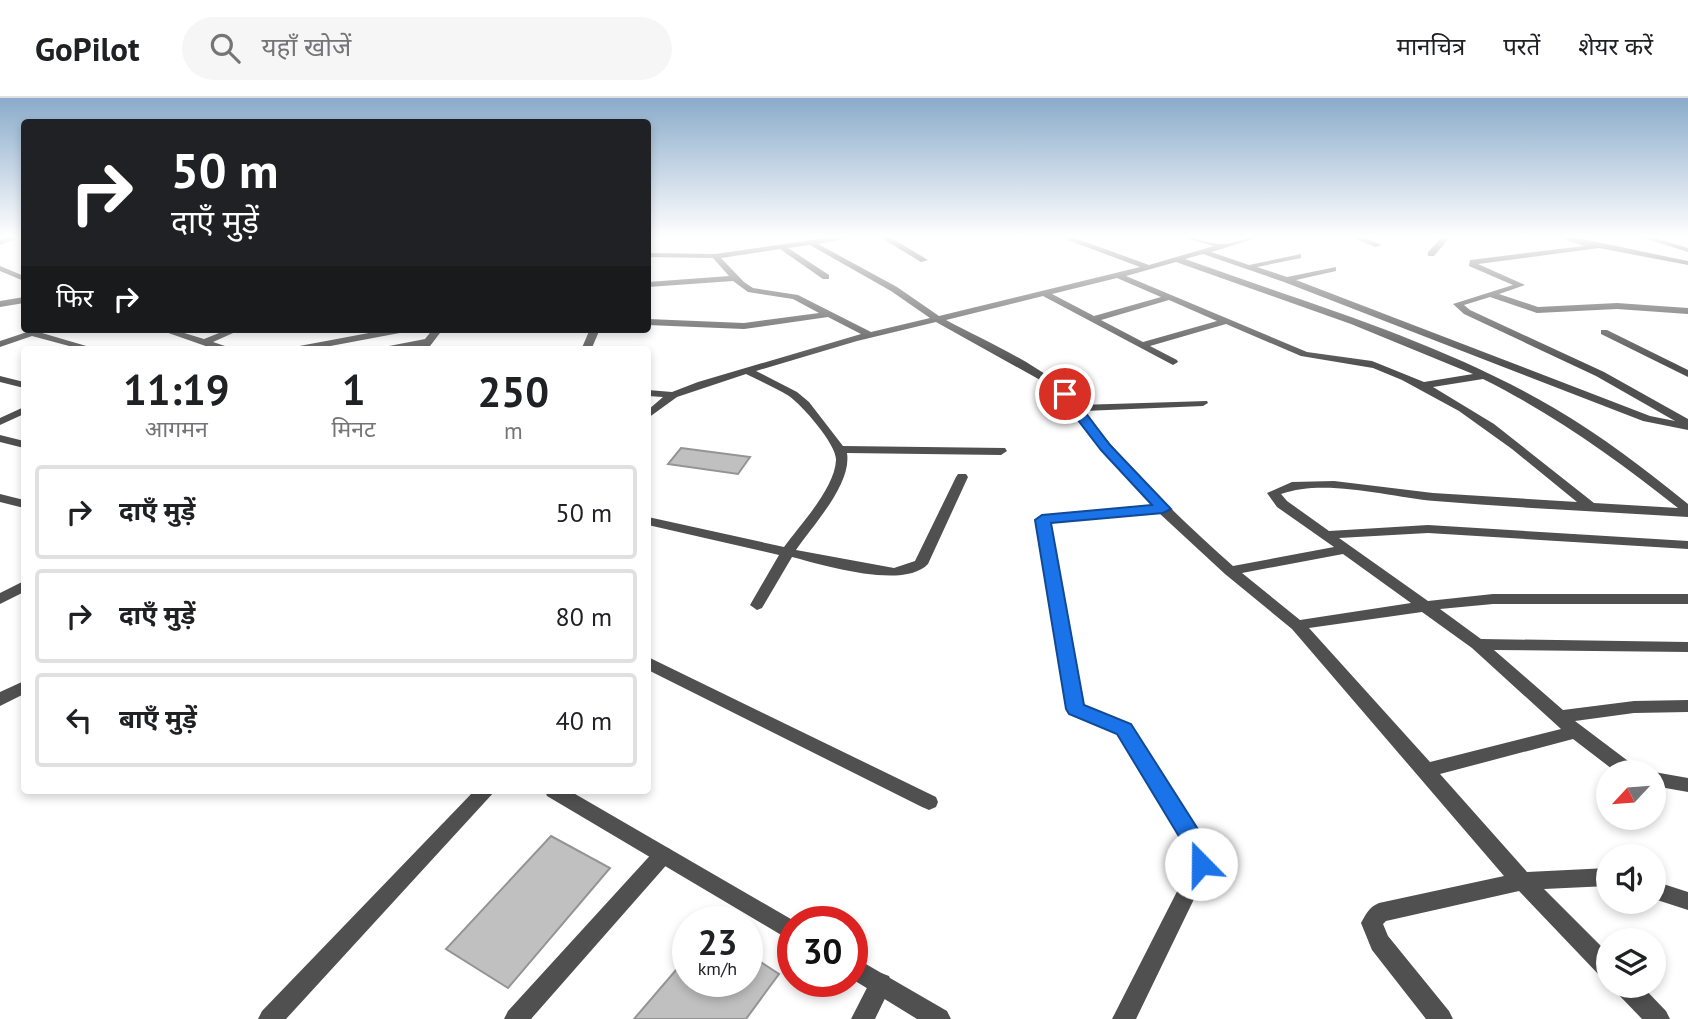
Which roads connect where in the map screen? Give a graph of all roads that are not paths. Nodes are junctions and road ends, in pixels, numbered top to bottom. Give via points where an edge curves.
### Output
1 (723, 279) edge
2 (736, 279) edge
3 (877, 279) edge
4 (1100, 279) edge
5 (1127, 279) edge
6 (1231, 279) edge
7 (1291, 279) edge
8 (1507, 279) edge
9 (1287, 280) joint
10 (651, 285) edge
11 (1042, 292) junction
12 (1490, 294) junction
13 (1169, 297) junction
14 (21, 300) edge
15 (0, 304) edge
16 (1688, 311) edge
17 (831, 314) junction
18 (936, 318) junction
19 (1093, 319) junction
20 (1226, 321) junction
21 (651, 322) edge
22 (1604, 332) dead end
23 (31, 333) joint
24 (176, 333) edge
25 (227, 333) edge
26 (384, 333) edge
27 (870, 335) junction
28 (206, 342) junction
29 (0, 344) edge
30 (1142, 345) junction
31 (80, 346) edge
32 (216, 346) edge
33 (315, 346) edge
34 (1173, 362) dead end
35 (748, 371) junction
36 (1688, 374) edge
37 (1484, 376) junction
38 (0, 379) edge
39 (21, 384) edge
40 (1425, 385) junction
41 (651, 393) edge
42 (673, 395) junction
43 (1203, 403) dead end
44 (1077, 408) junction
45 (21, 412) edge
46 (651, 413) edge
47 (0, 422) edge
48 (1688, 425) edge
49 (0, 438) edge
50 (21, 444) edge
51 (840, 449) junction
52 (1001, 451) dead end
53 (962, 477) dead end
54 (0, 498) edge
55 (21, 503) edge
56 (1591, 508) junction
57 (1163, 509) junction
58 (1688, 511) edge
59 (651, 523) edge
60 (1328, 535) junction
61 (1688, 545) edge
62 (1348, 549) junction
63 (788, 552) junction
64 (1230, 570) junction
65 (13, 588) edge
66 (1688, 598) edge
67 (0, 599) edge
68 (757, 605) dead end
69 (1427, 606) junction
70 (1297, 625) junction
71 (1478, 644) junction
72 (1688, 648) edge
73 (651, 664) edge
74 (21, 689) edge
75 (0, 701) edge
76 (1688, 706) edge
77 (1561, 717) junction
78 (1576, 732) junction
79 (1614, 760) edge
80 (1426, 770) junction
81 (1666, 781) edge
82 (1688, 785) edge
83 (483, 794) edge
84 (559, 794) edge
85 (929, 802) dead end
86 (663, 855) junction
87 (1596, 878) edge
88 (1523, 881) junction
89 (1666, 894) edge
90 (1688, 901) edge
91 (777, 923) edge
92 (1596, 956) edge
93 (868, 976) edge
94 (881, 984) junction
95 (1638, 998) edge
96 (270, 1019) edge
97 (516, 1019) edge
98 (863, 1019) edge
99 (939, 1019) edge
100 (1124, 1019) edge
101 (1441, 1019) edge
102 (1658, 1019) edge

1 - 10 street
2 - 17 street via 759,293 795,297
3 - 18 street
4 - 11 street
5 - 13 street
6 - 37 street
7 - 9 street
8 - 12 street via 1521,285
9 - 48 street via 1647,419
11 - 18 street
11 - 19 street
12 - 16 street via 1537,310 1617,306
12 - 48 street via 1457,304 1600,374
13 - 19 street
13 - 20 street
14 - 15 street
17 - 21 street via 744,326
17 - 27 street
18 - 27 street
18 - 44 street via 1046,379
19 - 30 street
20 - 30 street
20 - 40 street via 1304,354 1367,362
22 - 36 street
23 - 29 street
23 - 31 street
24 - 28 street
25 - 28 street
26 - 33 street
27 - 35 street
28 - 32 street
30 - 34 street
35 - 42 street
35 - 51 street via 793,394
37 - 40 street
37 - 58 street via 1614,451
38 - 39 street
40 - 56 street via 1528,455
41 - 42 street
42 - 46 street
43 - 44 street
44 - 57 street via 1105,447
45 - 47 street
49 - 50 street
51 - 52 street
51 - 63 street via 842,461 835,485
53 - 63 street via 933,544 921,564 912,569 894,572
54 - 55 street
56 - 58 street
56 - 60 street via 1334,485 1292,486 1273,493
57 - 64 street
57 - 100 street via 1042,520 1075,709 1124,729 1194,841 1201,864
59 - 63 street
60 - 61 street via 1428,529
60 - 62 street
62 - 64 street
62 - 69 street
63 - 68 street
64 - 70 street
65 - 67 street
66 - 69 street via 1535,598
69 - 70 street
69 - 71 street
70 - 80 street
71 - 72 street
71 - 77 street
73 - 85 street
74 - 75 street
76 - 77 street via 1634,707
77 - 78 street
78 - 79 street
78 - 80 street
80 - 88 street
81 - 82 street
83 - 96 street
84 - 86 street
86 - 91 street
86 - 97 street
87 - 88 street
88 - 92 street
88 - 101 street via 1391,909 1379,913 1373,923 1380,943
89 - 90 street
93 - 94 street
94 - 98 street
94 - 99 street
95 - 102 street

